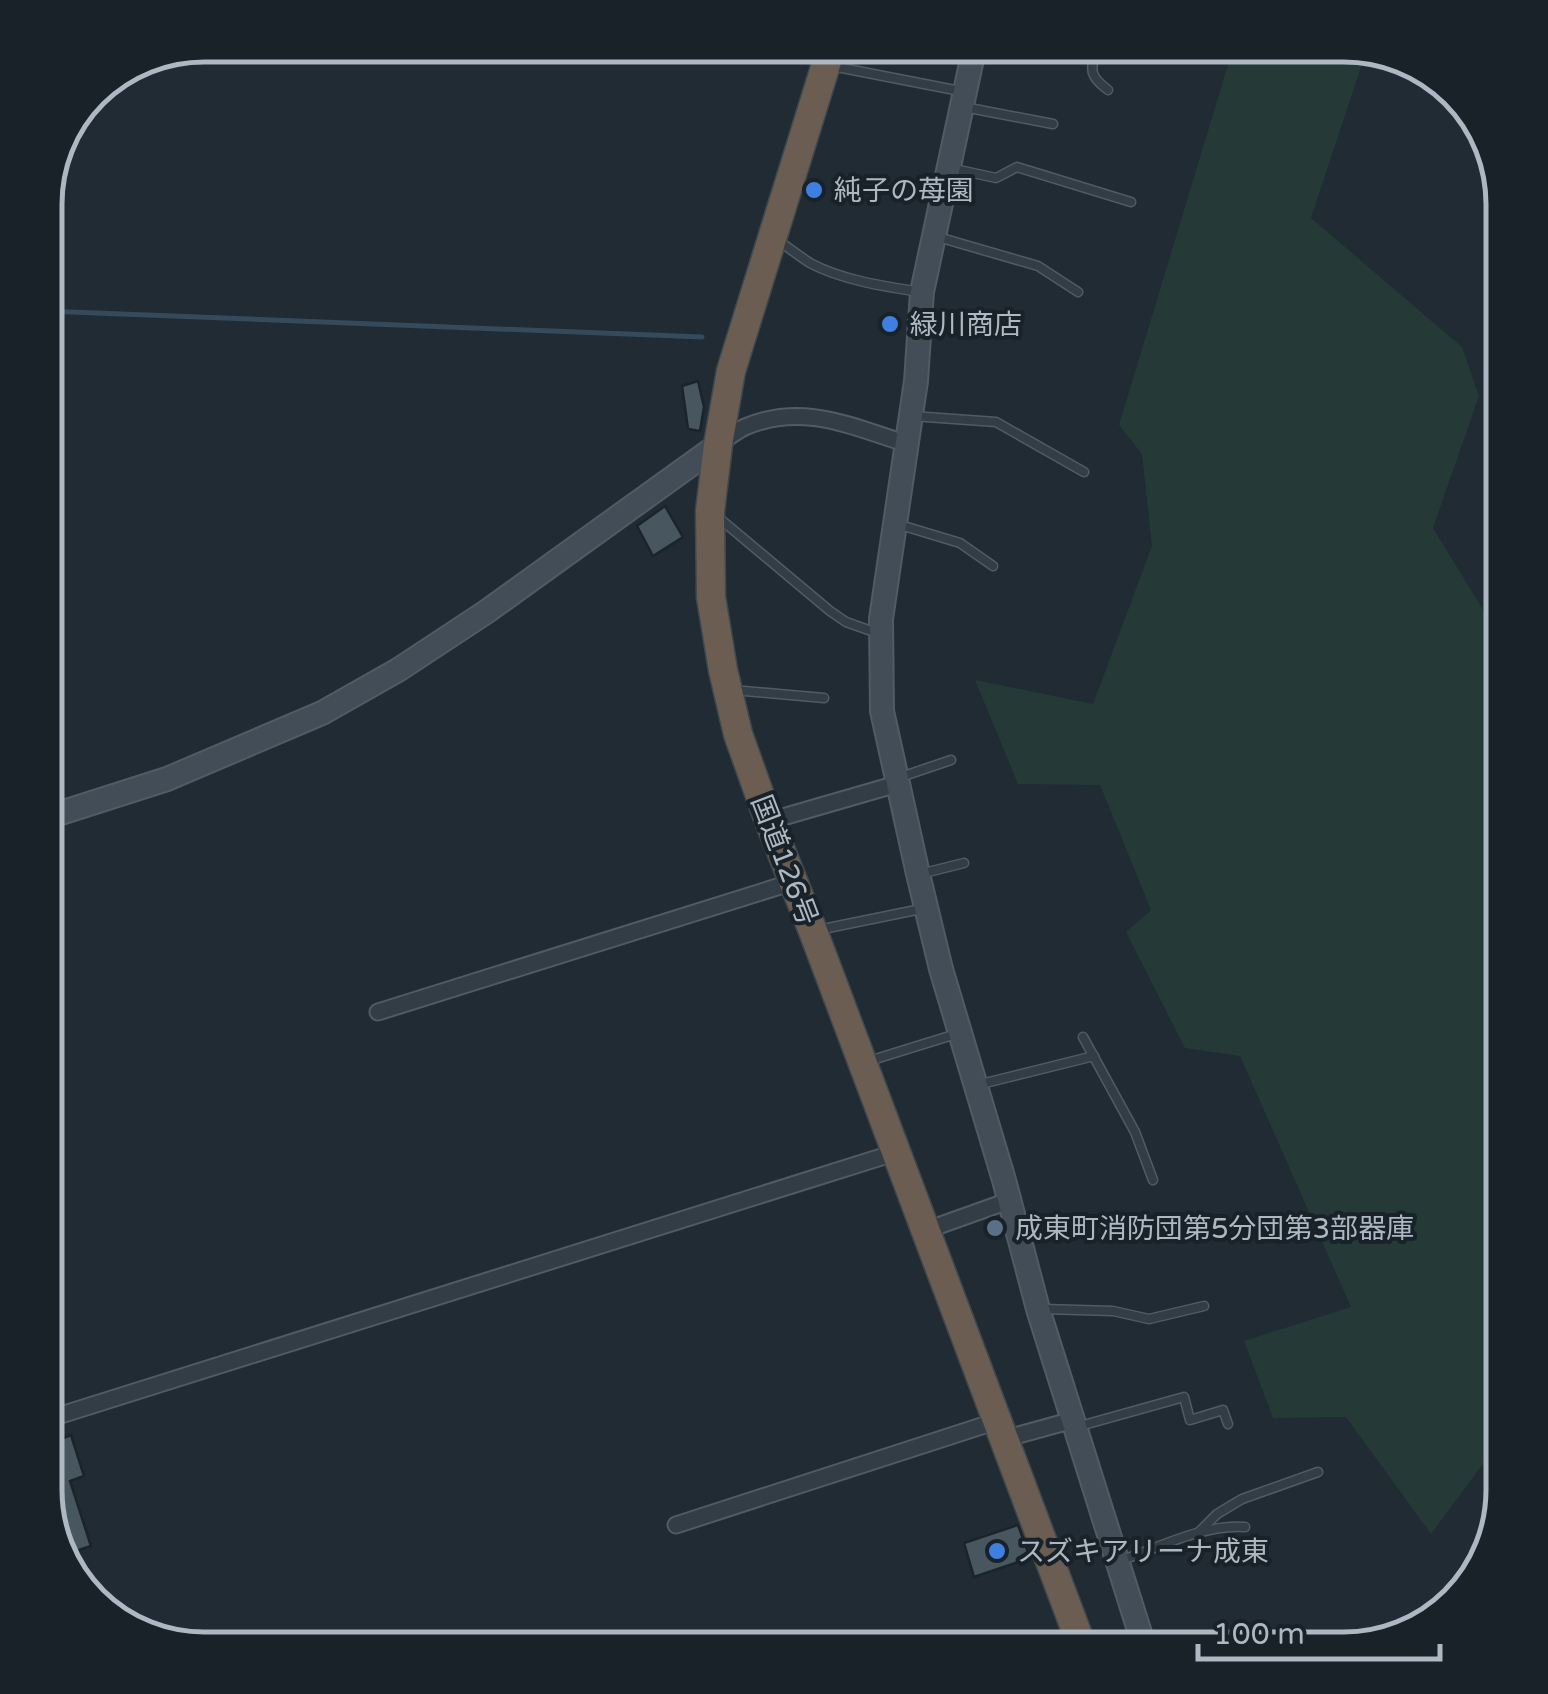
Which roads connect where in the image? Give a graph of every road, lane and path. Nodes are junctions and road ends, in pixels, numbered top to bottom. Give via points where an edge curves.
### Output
1 (827, 63) edge
2 (853, 63) edge
3 (971, 63) edge
4 (1093, 63) edge
5 (1108, 90) dead end
6 (963, 99) junction
7 (1053, 124) dead end
8 (948, 168) junction
9 (1131, 202) dead end
10 (934, 236) junction
11 (773, 237) junction
12 (922, 292) junction
13 (1078, 292) dead end
14 (912, 416) junction
15 (908, 444) junction
16 (718, 445) junction
17 (1084, 472) dead end
18 (710, 511) junction
19 (896, 524) junction
20 (992, 566) dead end
21 (881, 634) junction
22 (728, 690) junction
23 (824, 698) dead end
24 (951, 760) dead end
25 (897, 781) junction
26 (63, 812) edge
27 (768, 821) junction
28 (964, 863) dead end
29 (918, 874) junction
30 (793, 882) junction
31 (926, 908) junction
32 (812, 931) junction
33 (378, 1012) dead end
34 (960, 1033) junction
35 (1084, 1037) dead end
36 (1094, 1056) junction
37 (862, 1064) junction
38 (976, 1086) junction
39 (894, 1153) junction
40 (1154, 1180) dead end
41 (1008, 1201) junction
42 (924, 1231) junction
43 (1204, 1306) dead end
44 (1038, 1309) junction
45 (63, 1414) edge
46 (1074, 1424) junction
47 (1228, 1424) dead end
48 (1000, 1430) junction
49 (1318, 1472) dead end
50 (676, 1525) dead end
51 (1245, 1528) dead end
52 (1198, 1534) junction
53 (1117, 1561) junction
54 (1077, 1632) edge
55 (1140, 1632) edge

1 - 11 highway, 国道126号
2 - 6 lane
3 - 6 street
4 - 5 lane via 1092,75
6 - 7 lane
6 - 8 street
8 - 9 lane via 996,178 1018,167
8 - 10 street
10 - 12 street
10 - 13 lane via 1038,266
11 - 12 lane via 830,271
11 - 16 highway, 国道126号 via 732,371
12 - 14 street
14 - 15 street
14 - 17 lane via 996,422
15 - 16 street via 814,415 744,427
15 - 19 street
16 - 18 highway, 国道126号
16 - 26 street via 486,612 322,713 167,779
18 - 21 lane via 830,611
18 - 22 highway, 国道126号 via 711,597
19 - 20 lane via 960,543
19 - 21 street
21 - 25 street via 882,711
22 - 23 lane
22 - 27 highway, 国道126号
24 - 25 lane
25 - 27 street
25 - 29 street
27 - 30 highway, 国道126号
28 - 29 lane
29 - 31 street
30 - 32 highway, 国道126号
30 - 33 street
31 - 32 lane
31 - 34 street
32 - 37 highway, 国道126号
34 - 37 lane
34 - 38 street
35 - 36 lane
36 - 38 lane
36 - 40 lane
37 - 39 highway, 国道126号
38 - 41 street
39 - 42 highway, 国道126号
39 - 45 street
41 - 42 street
41 - 44 street
42 - 48 highway, 国道126号
43 - 44 lane via 1150,1320 1113,1310
44 - 46 street
46 - 47 lane via 1184,1398 1190,1420 1223,1410
46 - 48 street
46 - 53 street
48 - 50 street
48 - 54 highway, 国道126号
49 - 52 lane via 1242,1499
51 - 52 lane
52 - 53 lane
53 - 55 street

